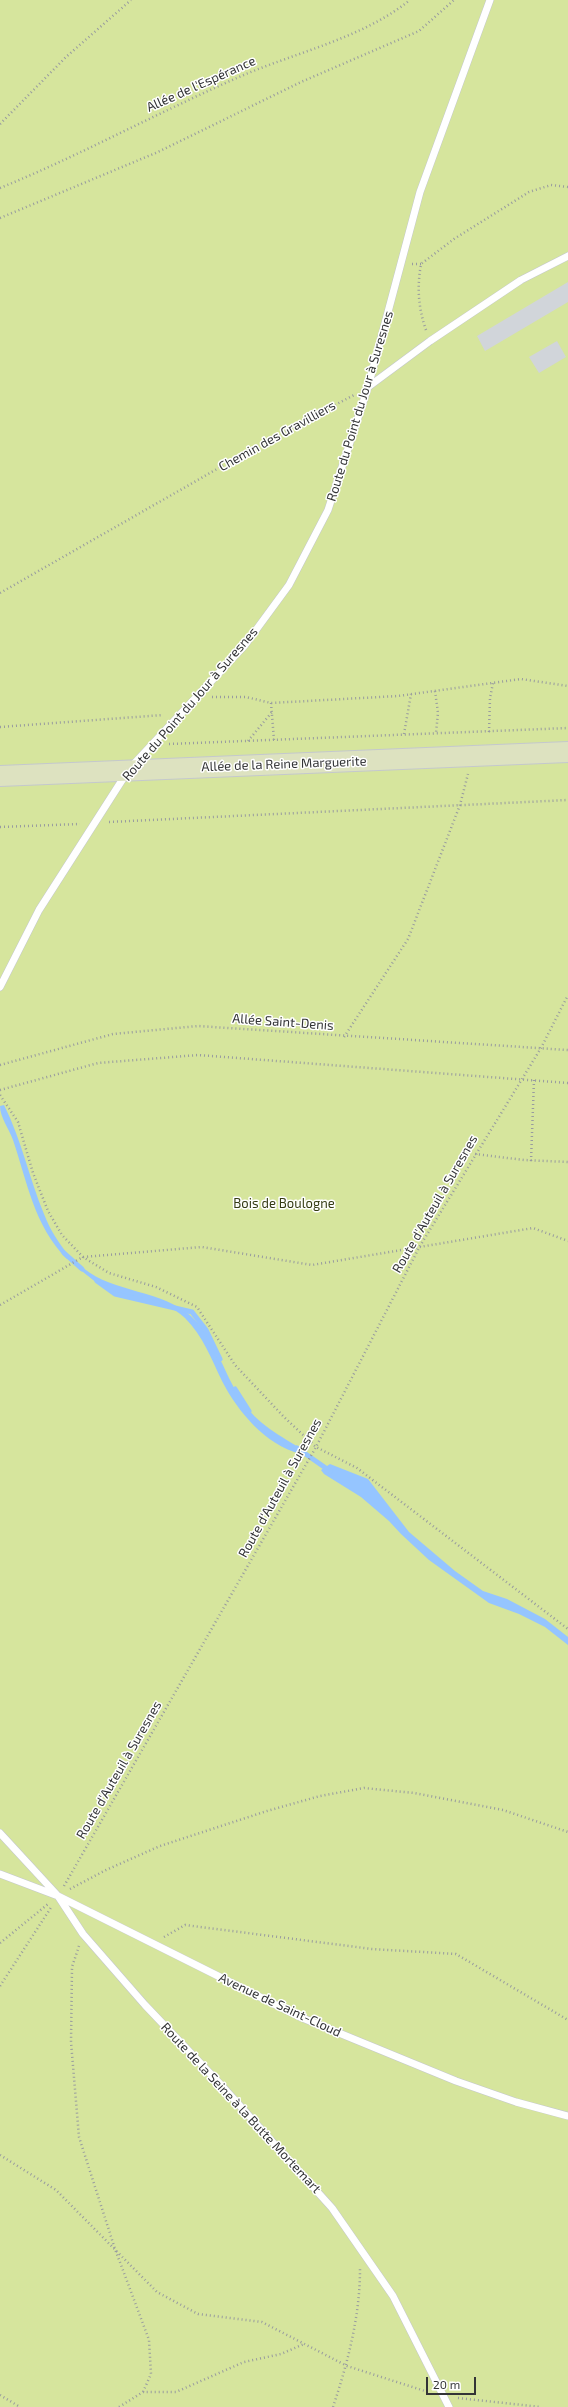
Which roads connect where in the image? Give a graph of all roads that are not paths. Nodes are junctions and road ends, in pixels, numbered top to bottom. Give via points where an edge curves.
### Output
1 (490, 0) edge
2 (568, 256) edge
3 (368, 387) junction
4 (568, 752) edge
5 (128, 770) junction
6 (0, 776) edge
7 (0, 987) edge
8 (0, 1833) edge
9 (0, 1874) edge
10 (58, 1896) junction
11 (568, 2116) edge
12 (449, 2407) edge

1 - 3 lane, Route du Point du Jour à Suresnes via 420,192
2 - 3 lane via 521,280 430,341
3 - 5 lane, Route du Point du Jour à Suresnes via 328,510 289,585 245,645
4 - 5 main road, Allée de la Reine Marguerite
5 - 6 main road, Allée de la Reine Marguerite
5 - 7 lane, Route du Point du Jour à Suresnes via 39,910
8 - 10 lane, Route de la Seine à la Butte Mortemart
9 - 10 lane, Avenue de Saint-Cloud
10 - 11 lane, Avenue de Saint-Cloud via 321,2026 456,2081 516,2102
10 - 12 lane, Route de la Seine à la Butte Mortemart via 83,1934 332,2208 393,2296

